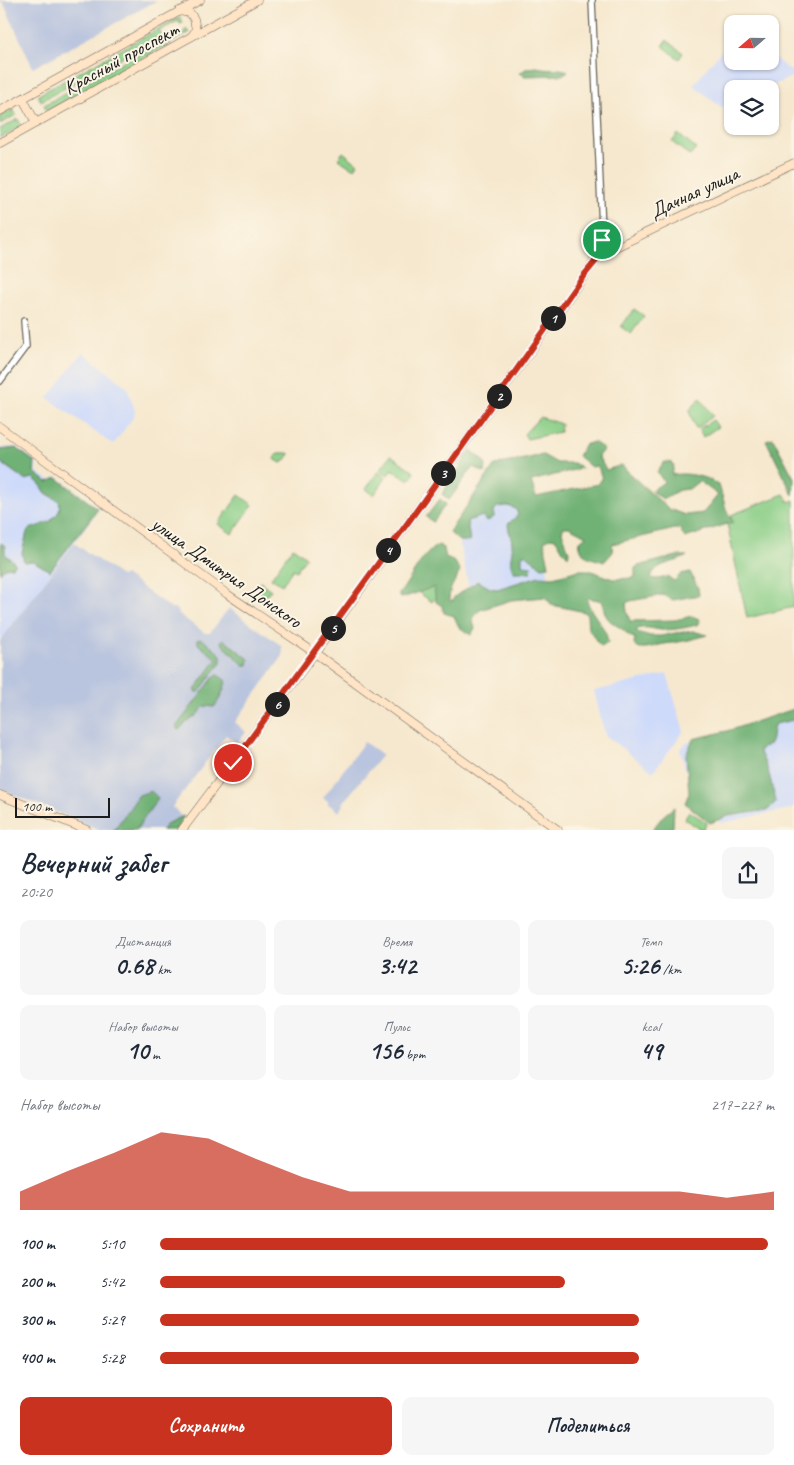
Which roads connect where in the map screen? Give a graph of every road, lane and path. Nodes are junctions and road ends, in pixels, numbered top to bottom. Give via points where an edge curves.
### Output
1 (200, 0) edge
2 (257, 0) edge
3 (592, 0) edge
4 (245, 3) edge
5 (179, 11) junction
6 (192, 36) junction
7 (23, 99) junction
8 (0, 111) edge
9 (36, 123) junction
10 (0, 143) edge
11 (794, 162) edge
12 (603, 252) junction
13 (24, 321) dead end
14 (0, 381) edge
15 (0, 427) edge
16 (314, 653) junction
17 (0, 796) edge
18 (87, 830) edge
19 (182, 830) edge
20 (558, 830) edge

1 - 5 street, Красный проспект
2 - 4 street, Красный проспект
3 - 12 street
4 - 6 street, Красный проспект
5 - 6 street via 190,13 194,19 196,30
5 - 7 street, Красный проспект
6 - 9 street, Красный проспект
7 - 8 street, Красный проспект
7 - 9 street
9 - 10 street, Красный проспект
11 - 12 street, Дачная улица
12 - 16 street, Дачная улица
13 - 14 street via 26,346
15 - 16 street, улица Дмитрия Донского via 227,594
16 - 19 street, Дачная улица
16 - 20 street, улица Дмитрия Донского
17 - 18 street

